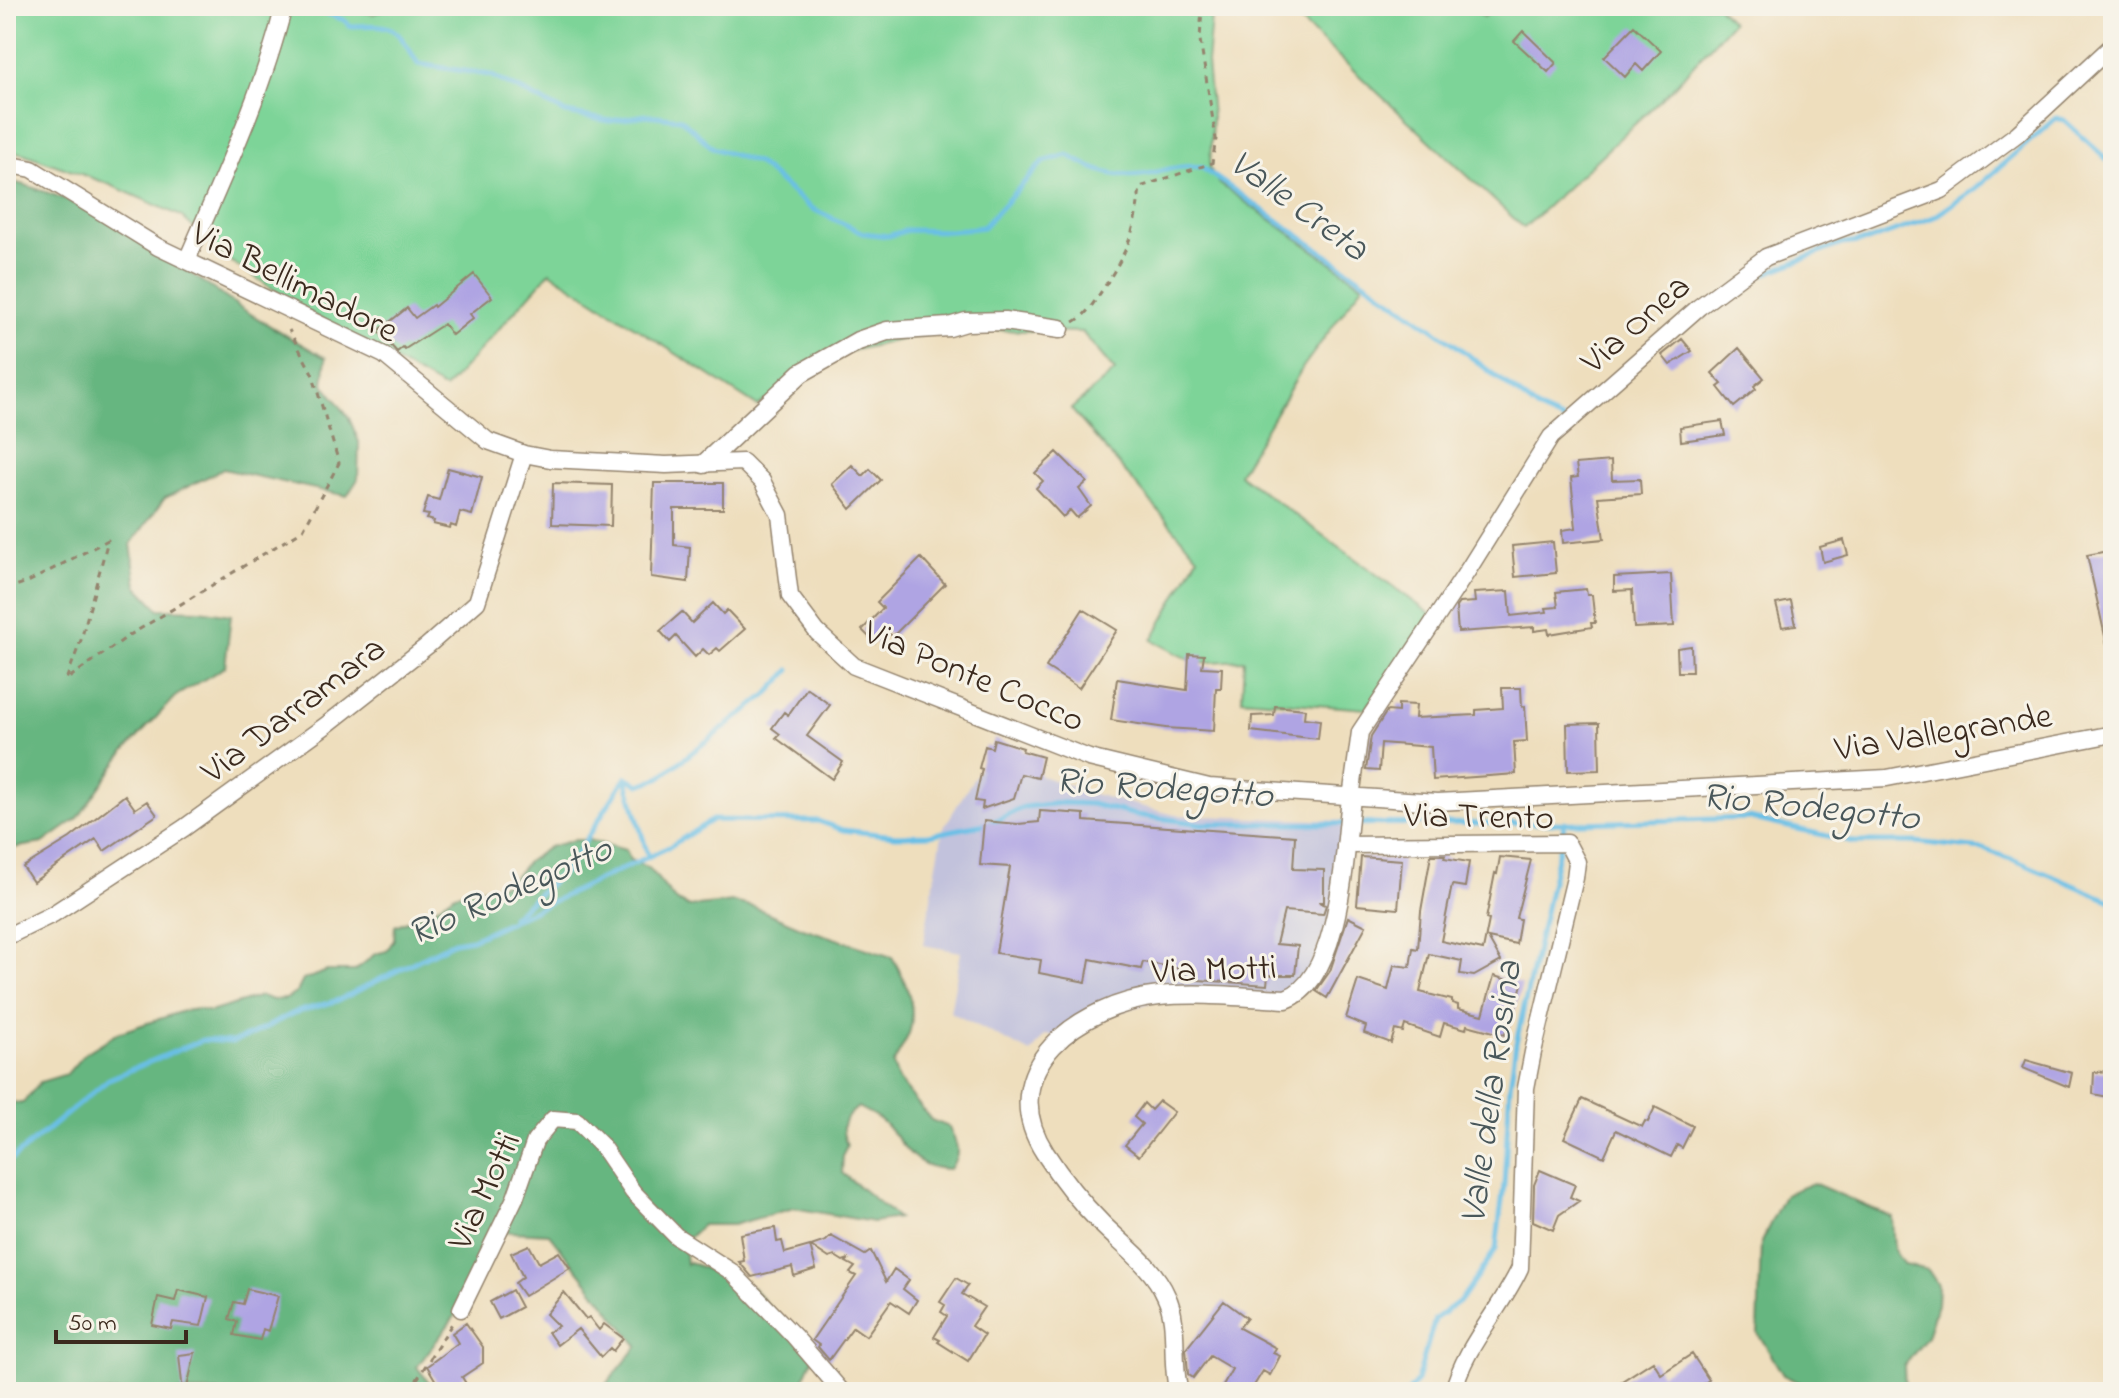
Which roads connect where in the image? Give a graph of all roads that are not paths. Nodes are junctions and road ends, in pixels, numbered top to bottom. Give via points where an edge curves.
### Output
1 (284, 6) edge
2 (2113, 45) edge
3 (6, 164) edge
4 (187, 260) junction
5 (1060, 329) road end
6 (524, 454) junction
7 (550, 459) joint
8 (704, 464) junction
9 (2113, 734) edge
10 (1350, 804) junction
11 (1346, 840) junction
12 (6, 937) edge
13 (461, 1309) road end
14 (842, 1392) edge
15 (1179, 1392) edge
16 (1453, 1392) edge

1 - 4 street via 254,101
2 - 10 street, Via Onea via 2017,134 1942,190 1766,257 1699,307 1551,437 1360,732
3 - 4 street, Via Bellimadore via 32,169
4 - 6 street, Via Bellimadore via 384,355 488,441
5 - 8 street via 966,322 887,331 858,341 801,373
6 - 7 street, Via Bellimadore
6 - 12 street, Via Darramara via 477,602 325,726 197,819 53,914
7 - 8 street, Via Ponte Cocco
8 - 10 street, Via Ponte Cocco via 743,462 762,481 780,515 790,596 817,632 854,666 1089,758 1209,787
9 - 10 street, Via Vallegrande via 1887,778
10 - 11 street, Via Motti
11 - 15 street, Via Motti via 1334,929 1307,987 1297,995 1140,999 1100,1013 1058,1037 1030,1080 1027,1103 1043,1150 1073,1191 1147,1267 1169,1300
11 - 16 street, Via Trento via 1560,842 1577,862 1526,1088 1520,1268 1470,1347
13 - 14 street, Via Motti via 515,1198 535,1141 553,1119 577,1121 665,1225 732,1272

